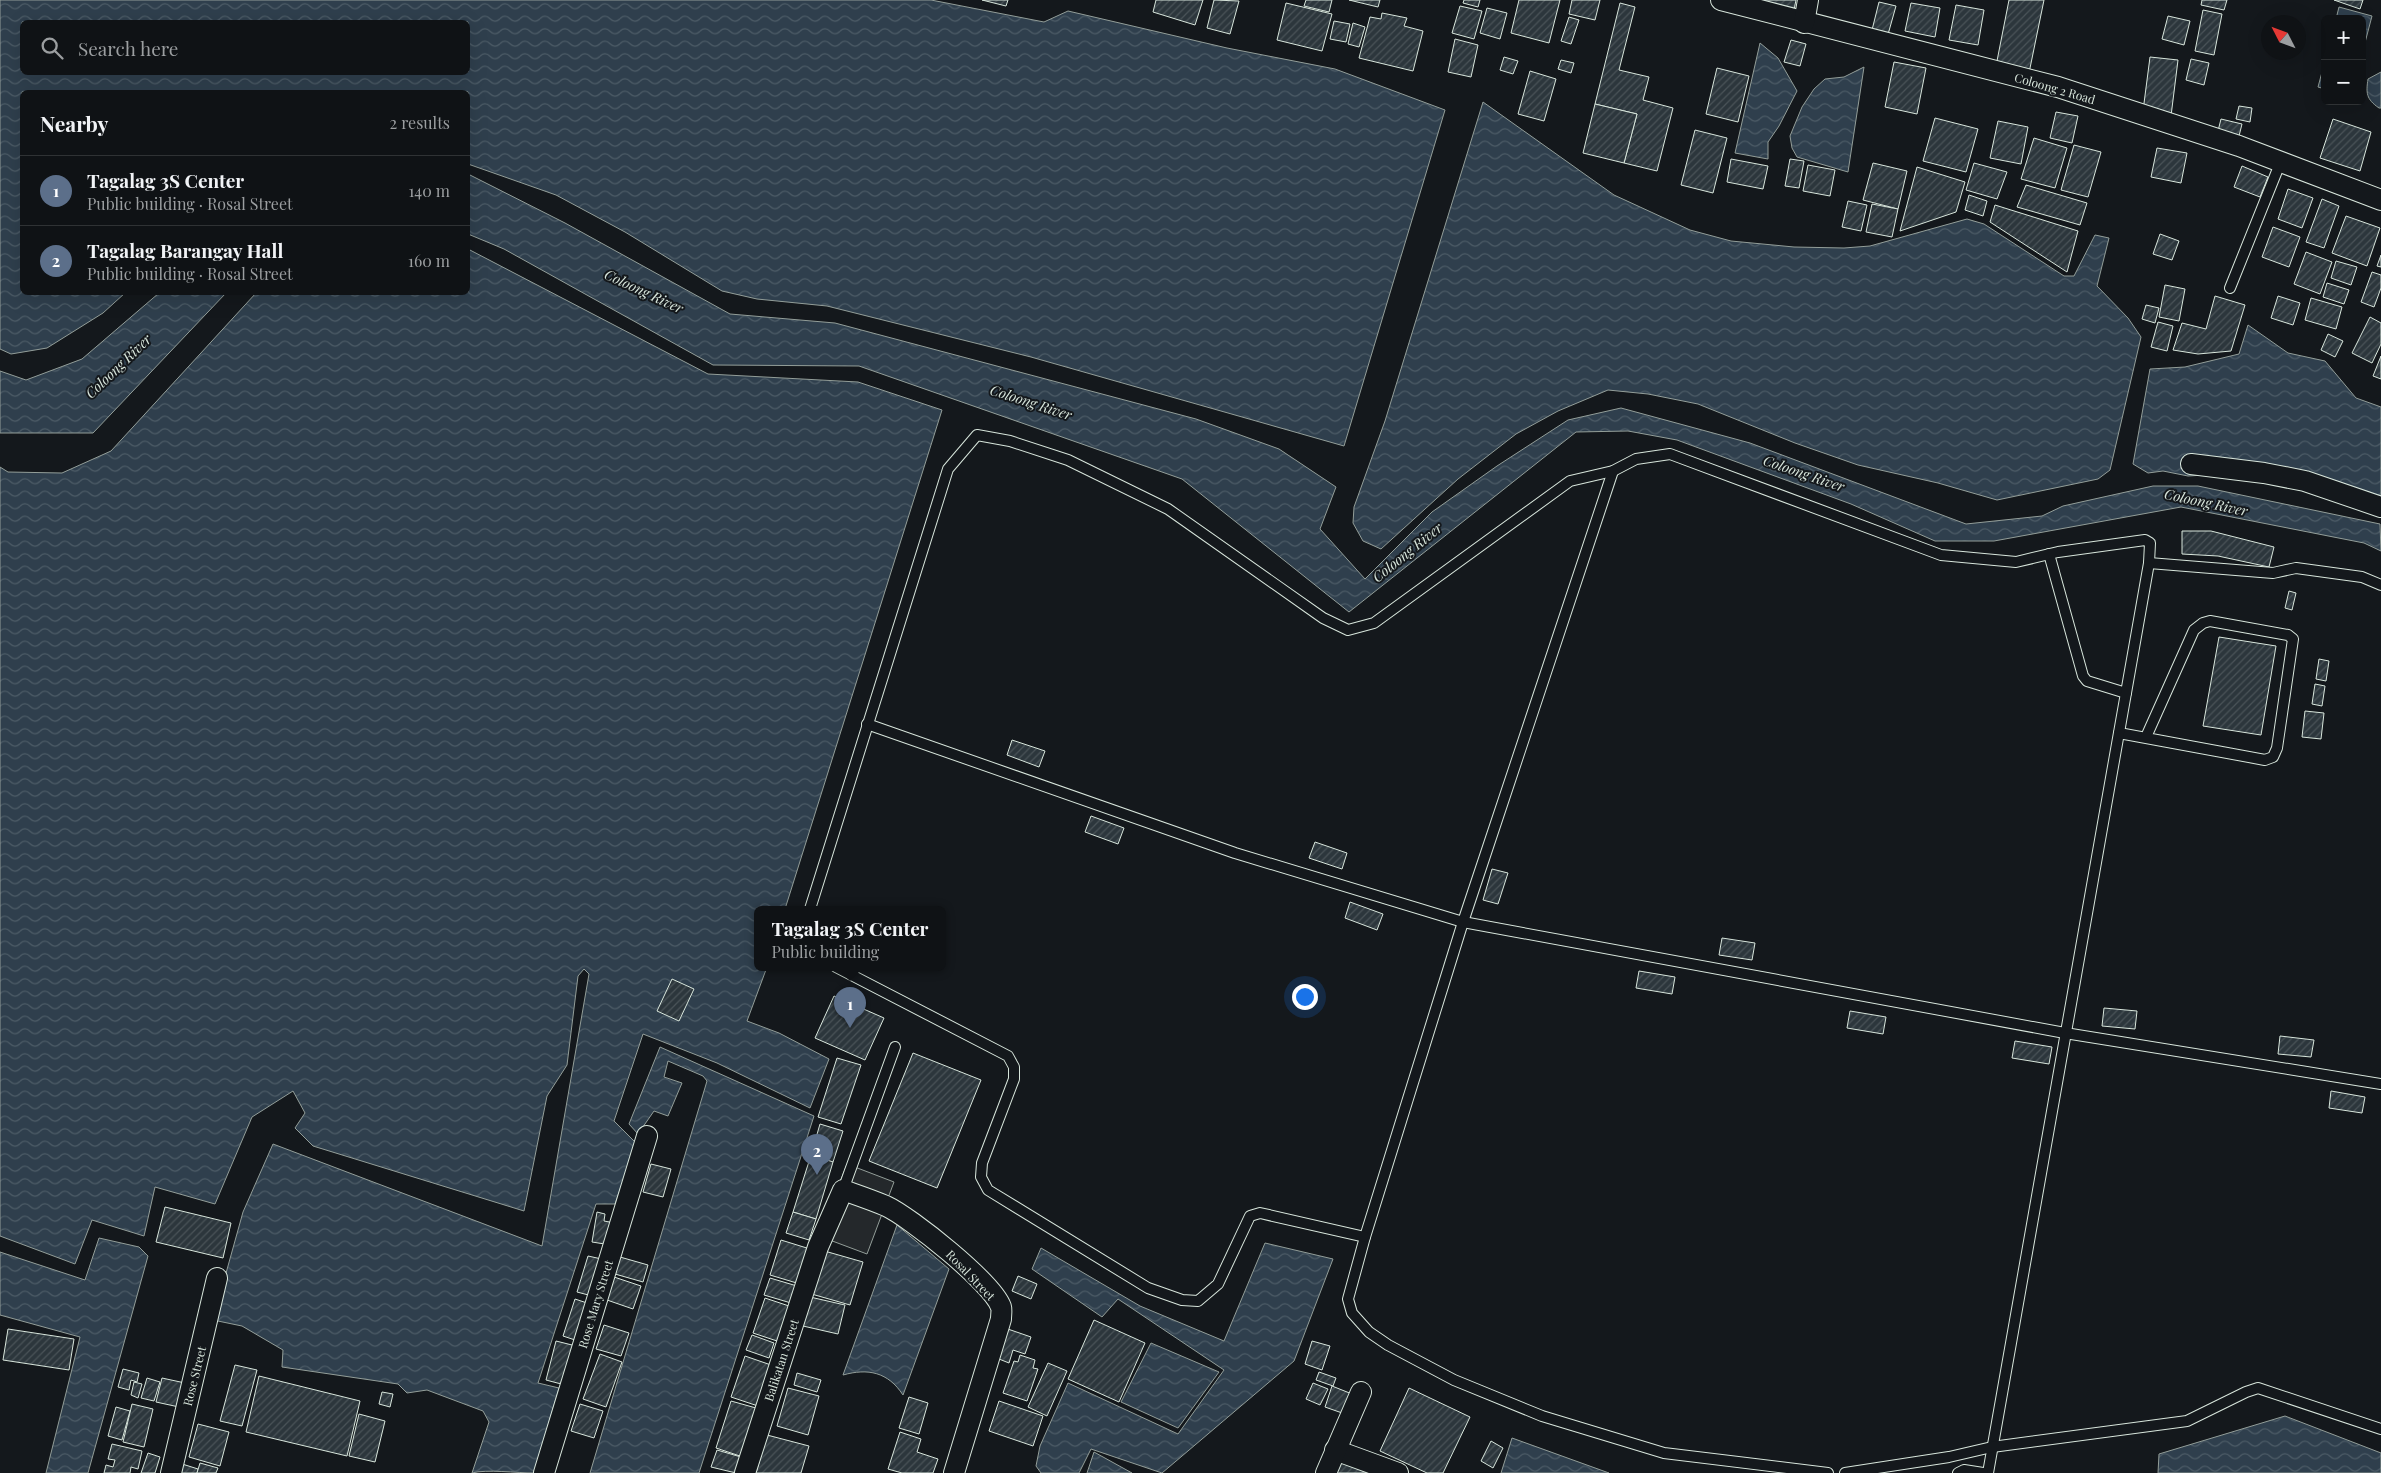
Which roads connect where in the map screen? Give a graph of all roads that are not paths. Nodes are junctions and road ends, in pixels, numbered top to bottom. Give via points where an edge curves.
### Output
1 (1721, 0) edge
2 (1808, 0) edge
3 (1804, 23) junction
4 (2281, 161) junction
5 (2381, 200) edge
6 (2230, 288) dead end
7 (2190, 464) dead end
8 (1613, 471) junction
9 (2381, 507) edge
10 (2049, 554) junction
11 (2149, 563) junction
12 (2381, 585) edge
13 (2126, 693) junction
14 (867, 724) junction
15 (2119, 733) junction
16 (2146, 737) junction
17 (811, 906) edge
18 (1462, 922) junction
19 (844, 971) edge
20 (2065, 1033) junction
21 (895, 1047) dead end
22 (2381, 1084) edge
23 (647, 1136) dead end
24 (843, 1190) junction
25 (1364, 1237) junction
26 (218, 1278) dead end
27 (1361, 1392) dead end
28 (2381, 1429) edge
29 (1992, 1447) junction
30 (1335, 1450) junction
31 (171, 1473) edge
32 (544, 1473) edge
33 (745, 1473) edge
34 (954, 1473) edge
35 (1326, 1473) edge
36 (1398, 1473) edge
37 (1828, 1473) edge
38 (1845, 1473) edge
39 (1958, 1473) edge
40 (1982, 1473) edge
41 (1988, 1473) edge

1 - 3 street, Coloong 2 Road
2 - 3 street
3 - 4 street, Coloong 2 Road via 2058,87
4 - 5 street, Coloong 2 Road
4 - 6 lane
7 - 9 street via 2305,481
8 - 10 lane via 1636,459 1670,454 1940,555 2016,562
8 - 14 lane via 1570,481 1374,623 1348,630 1323,618 1168,508 1068,460 1010,441 977,435 948,469
8 - 18 lane
10 - 11 lane via 2145,540 2150,543
10 - 13 lane via 2084,676 2087,681
11 - 12 lane via 2273,573 2296,568 2362,578
11 - 13 lane
13 - 15 lane
14 - 17 lane
14 - 18 lane via 1234,853
15 - 16 lane
15 - 20 lane
16 - 16 lane via 2265,760 2273,757 2293,639 2288,635 2210,620 2203,623 2194,630
18 - 20 lane
18 - 25 lane
19 - 25 lane via 1008,1056 1014,1067 1014,1079 982,1163 981,1177 988,1190 1148,1288 1182,1300 1198,1300 1218,1284 1250,1216 1260,1213
20 - 22 lane
20 - 29 lane
21 - 24 lane
23 - 32 street, Rose Mary Street
24 - 33 street, Balikatan Street via 818,1247
24 - 34 street, Rosal Street via 888,1207 927,1233 962,1263 1001,1308 1001,1319
25 - 37 lane via 1348,1299 1352,1313 1369,1332 1388,1345 1454,1380 1542,1416 1664,1453
26 - 31 street, Rose Street
27 - 30 street
28 - 29 lane via 2258,1388 2187,1420
29 - 38 lane
29 - 41 lane
30 - 35 street
30 - 36 street
39 - 40 lane via 1964,1470

